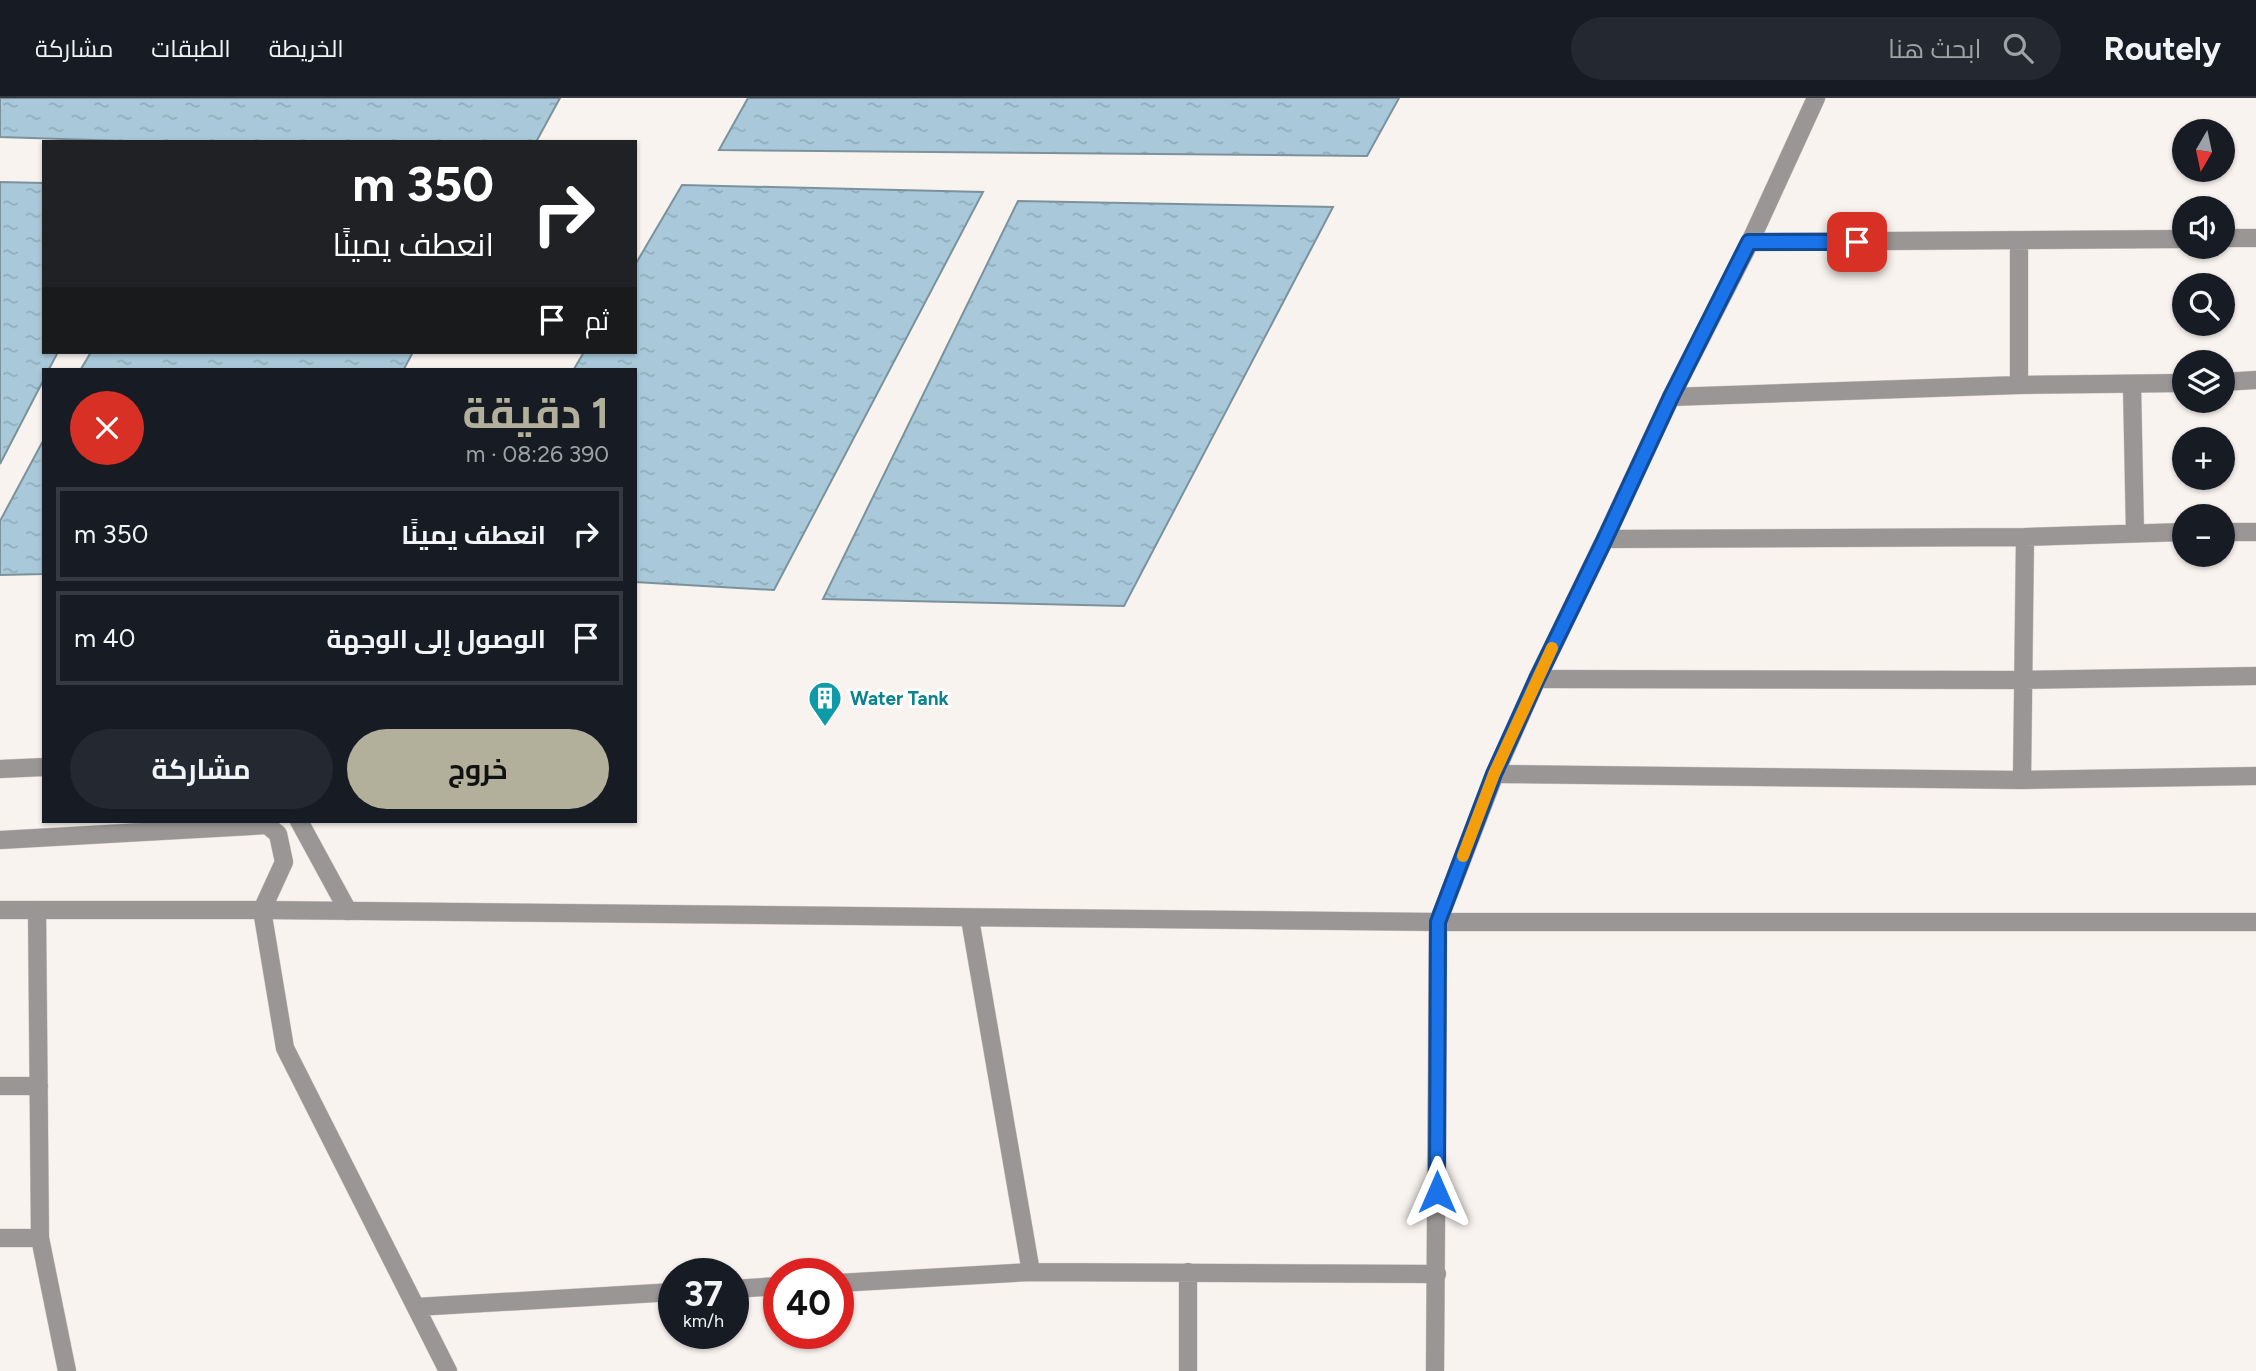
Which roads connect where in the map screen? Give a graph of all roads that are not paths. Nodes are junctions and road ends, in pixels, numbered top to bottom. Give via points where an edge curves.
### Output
1 (1816, 98) edge
2 (2235, 238) edge
3 (2256, 238) edge
4 (2172, 239) edge
5 (1749, 242) junction
6 (2019, 242) junction
7 (2256, 380) edge
8 (2235, 381) edge
9 (2172, 383) edge
10 (2019, 385) junction
11 (2132, 385) junction
12 (1671, 397) junction
13 (2172, 532) edge
14 (2235, 532) edge
15 (2256, 532) edge
16 (2135, 533) junction
17 (2025, 537) junction
18 (1605, 539) junction
19 (2256, 676) edge
20 (1537, 679) junction
21 (2024, 680) junction
22 (42, 767) edge
23 (0, 769) edge
24 (1494, 774) junction
25 (2256, 776) edge
26 (2022, 780) junction
27 (300, 823) edge
28 (0, 840) edge
29 (0, 910) edge
30 (37, 910) junction
31 (262, 910) junction
32 (348, 911) junction
33 (970, 919) junction
34 (1438, 922) junction
35 (2256, 922) edge
36 (0, 1086) edge
37 (39, 1086) junction
38 (0, 1238) edge
39 (40, 1238) junction
40 (1031, 1272) junction
41 (1188, 1272) junction
42 (1437, 1274) junction
43 (854, 1282) edge
44 (658, 1293) edge
45 (416, 1307) junction
46 (67, 1371) edge
47 (449, 1371) edge
48 (1188, 1371) edge
49 (1435, 1371) edge

1 - 5 street
2 - 3 street
4 - 6 street
5 - 6 street
5 - 12 street
6 - 10 street
7 - 8 street
9 - 11 street
10 - 11 street
10 - 12 street
11 - 16 street
12 - 18 street
13 - 16 street
14 - 15 street
16 - 17 street
17 - 18 street
17 - 21 street
18 - 20 street
19 - 21 street
20 - 21 street
20 - 24 street
21 - 26 street
22 - 23 street
24 - 26 street
24 - 34 street
25 - 26 street
27 - 32 street
28 - 31 street via 267,825 278,834 284,862
29 - 30 street
30 - 31 street
30 - 37 street
31 - 32 street
31 - 45 street via 285,1048
32 - 33 street
33 - 34 street
33 - 40 street
34 - 35 street
34 - 42 street
36 - 37 street
37 - 39 street
38 - 39 street
39 - 46 street
40 - 41 street
40 - 43 street
41 - 42 street
41 - 48 street
42 - 49 street
44 - 45 street
45 - 47 street

